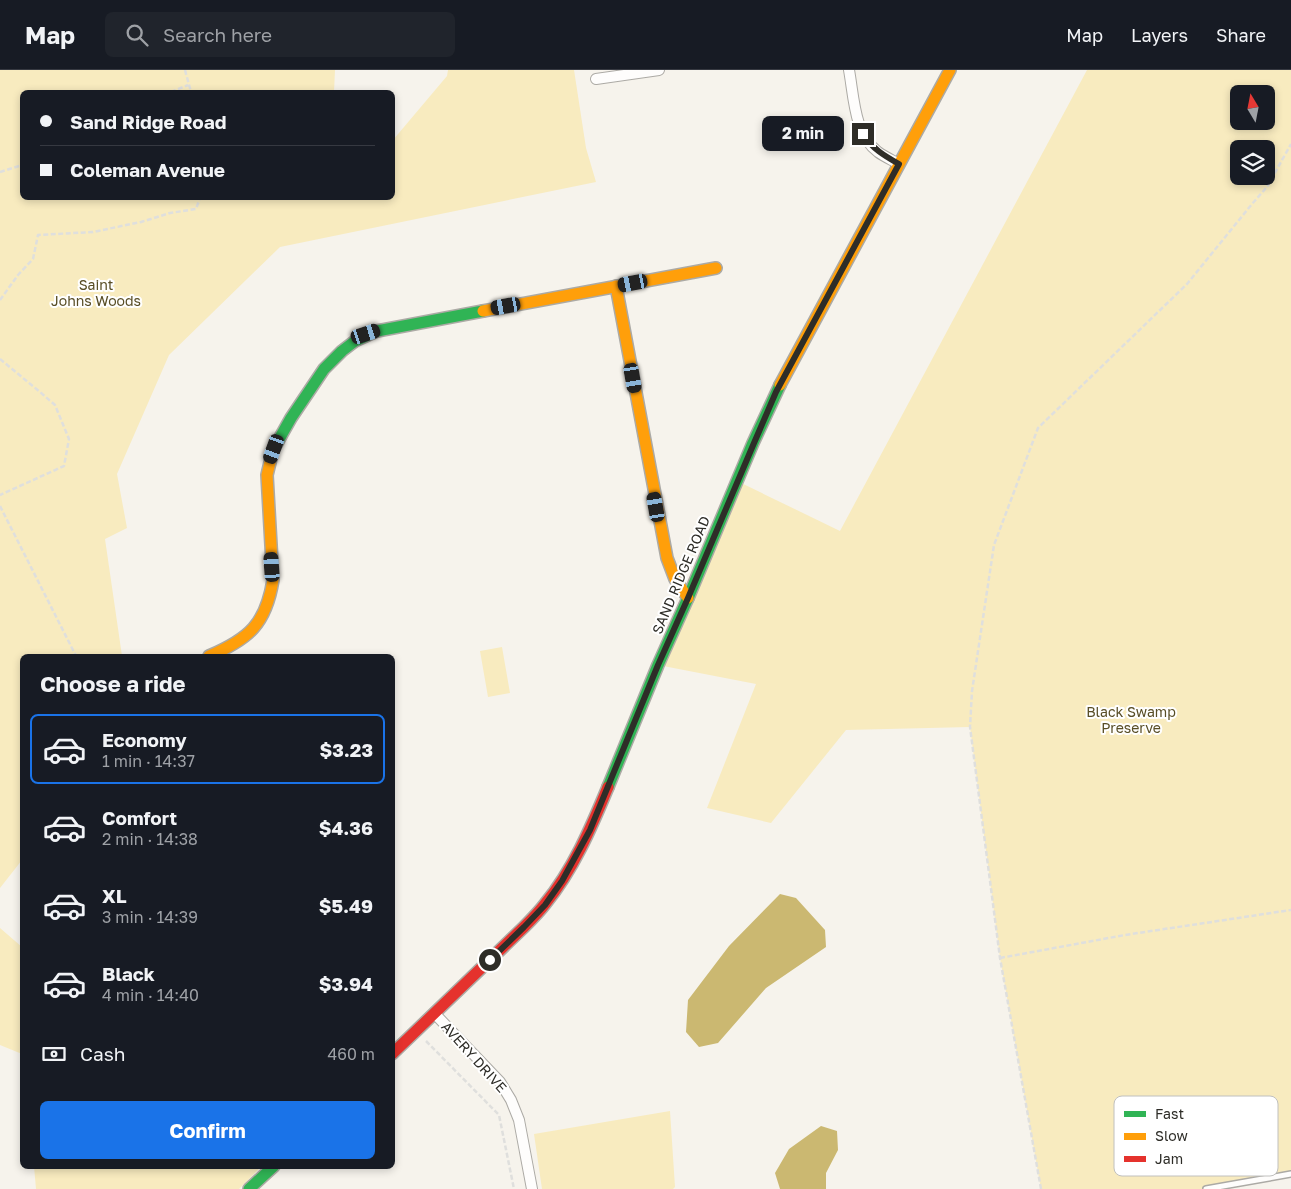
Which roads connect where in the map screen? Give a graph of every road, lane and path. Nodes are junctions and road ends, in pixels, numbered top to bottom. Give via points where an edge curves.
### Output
1 (185, 70) edge
2 (660, 70) edge
3 (849, 70) edge
4 (950, 70) edge
5 (596, 79) dead end
6 (189, 85) junction
7 (176, 90) edge
8 (190, 90) edge
9 (1291, 144) edge
10 (899, 164) junction
11 (20, 166) edge
12 (0, 172) edge
13 (199, 200) edge
14 (716, 268) dead end
15 (616, 286) junction
16 (0, 300) edge
17 (0, 359) edge
18 (0, 495) edge
19 (0, 506) edge
20 (688, 598) junction
21 (75, 654) edge
22 (213, 654) edge
23 (1291, 910) edge
24 (1000, 958) junction
25 (435, 1014) junction
26 (417, 1031) junction
27 (395, 1051) edge
28 (271, 1169) edge
29 (1291, 1174) edge
30 (250, 1189) edge
31 (514, 1189) edge
32 (532, 1189) edge
33 (1042, 1189) edge
34 (1206, 1189) edge

1 - 6 path
2 - 5 street
3 - 10 street via 857,119 863,134 878,152
4 - 10 street, SAND RIDGE ROAD
6 - 7 path
6 - 8 path
9 - 24 path via 1267,187 1187,284 1038,428 994,545 972,691 970,727
10 - 20 street, SAND RIDGE ROAD via 776,392
11 - 12 path
13 - 16 path via 196,209 141,222 93,232 38,235 33,259
14 - 15 street
15 - 20 street via 667,558 678,587
15 - 22 street via 377,330 356,339 339,352 284,430 270,459 267,475 273,580 265,613 253,631
17 - 18 path via 55,405 69,439 64,466
19 - 21 path
20 - 25 street, SAND RIDGE ROAD via 590,830 562,881 524,927
23 - 24 path
24 - 33 path
25 - 26 street, SAND RIDGE ROAD
25 - 32 street, AVERY DRIVE via 500,1082 511,1100 519,1120
26 - 27 street, SAND RIDGE ROAD
26 - 31 path via 498,1115
28 - 30 street
29 - 34 lane

